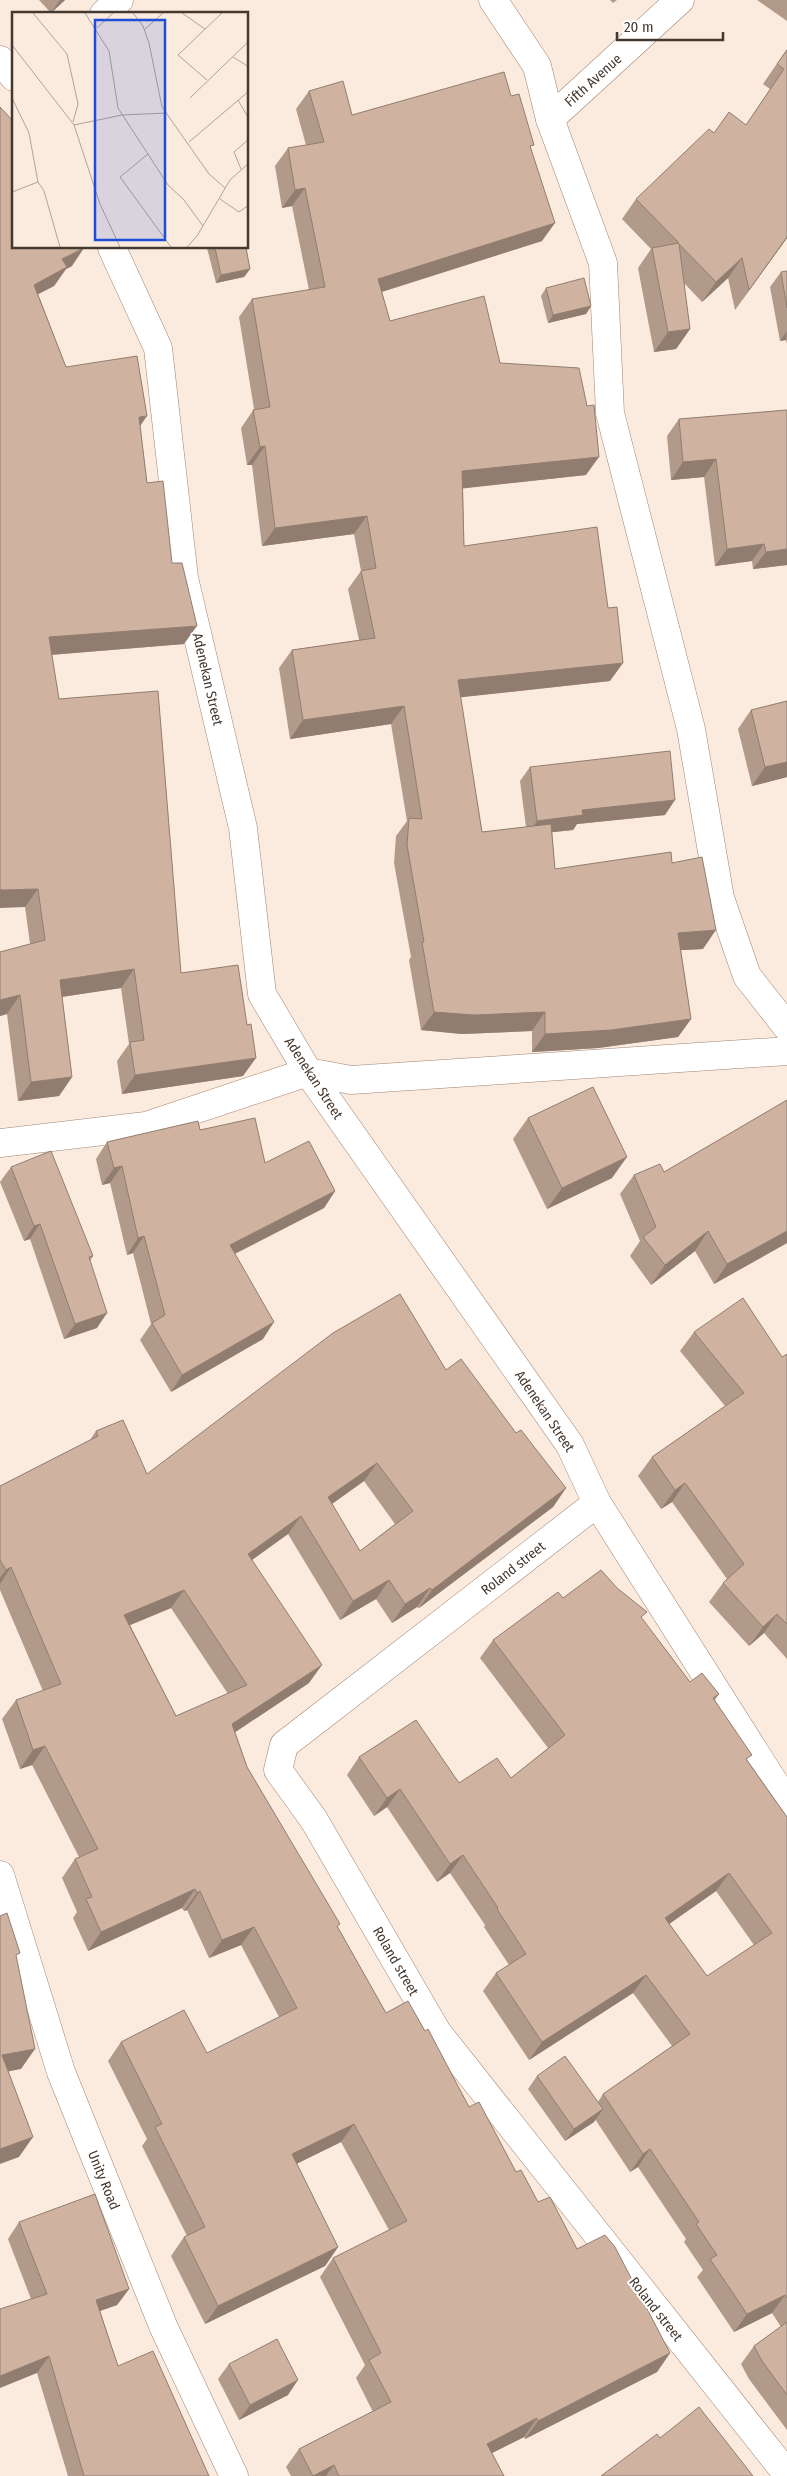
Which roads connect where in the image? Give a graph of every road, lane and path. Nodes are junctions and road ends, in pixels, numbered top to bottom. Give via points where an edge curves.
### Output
1 (119, 0) edge
2 (493, 0) edge
3 (680, 0) edge
4 (106, 12) edge
5 (0, 60) edge
6 (12, 75) edge
7 (550, 119) junction
8 (112, 249) edge
9 (787, 1027) edge
10 (787, 1051) edge
11 (308, 1072) junction
12 (0, 1143) edge
13 (597, 1503) junction
14 (787, 1803) edge
15 (0, 1875) edge
16 (787, 2474) edge
17 (234, 2476) edge

1 - 4 street
2 - 7 street via 537,66
3 - 7 street, Fifth Avenue
5 - 6 street
7 - 9 street via 603,263 610,413 691,729 720,898 747,976
8 - 11 street, Adenekan Street via 158,348 184,578 244,828 262,994
10 - 11 street via 351,1080
11 - 12 street via 146,1126
11 - 13 street, Adenekan Street via 570,1445
13 - 14 street, Adenekan Street
13 - 16 street, Roland street via 284,1745 278,1770 314,1820 437,2032
15 - 17 street, Unity Road via 60,2072 164,2328

